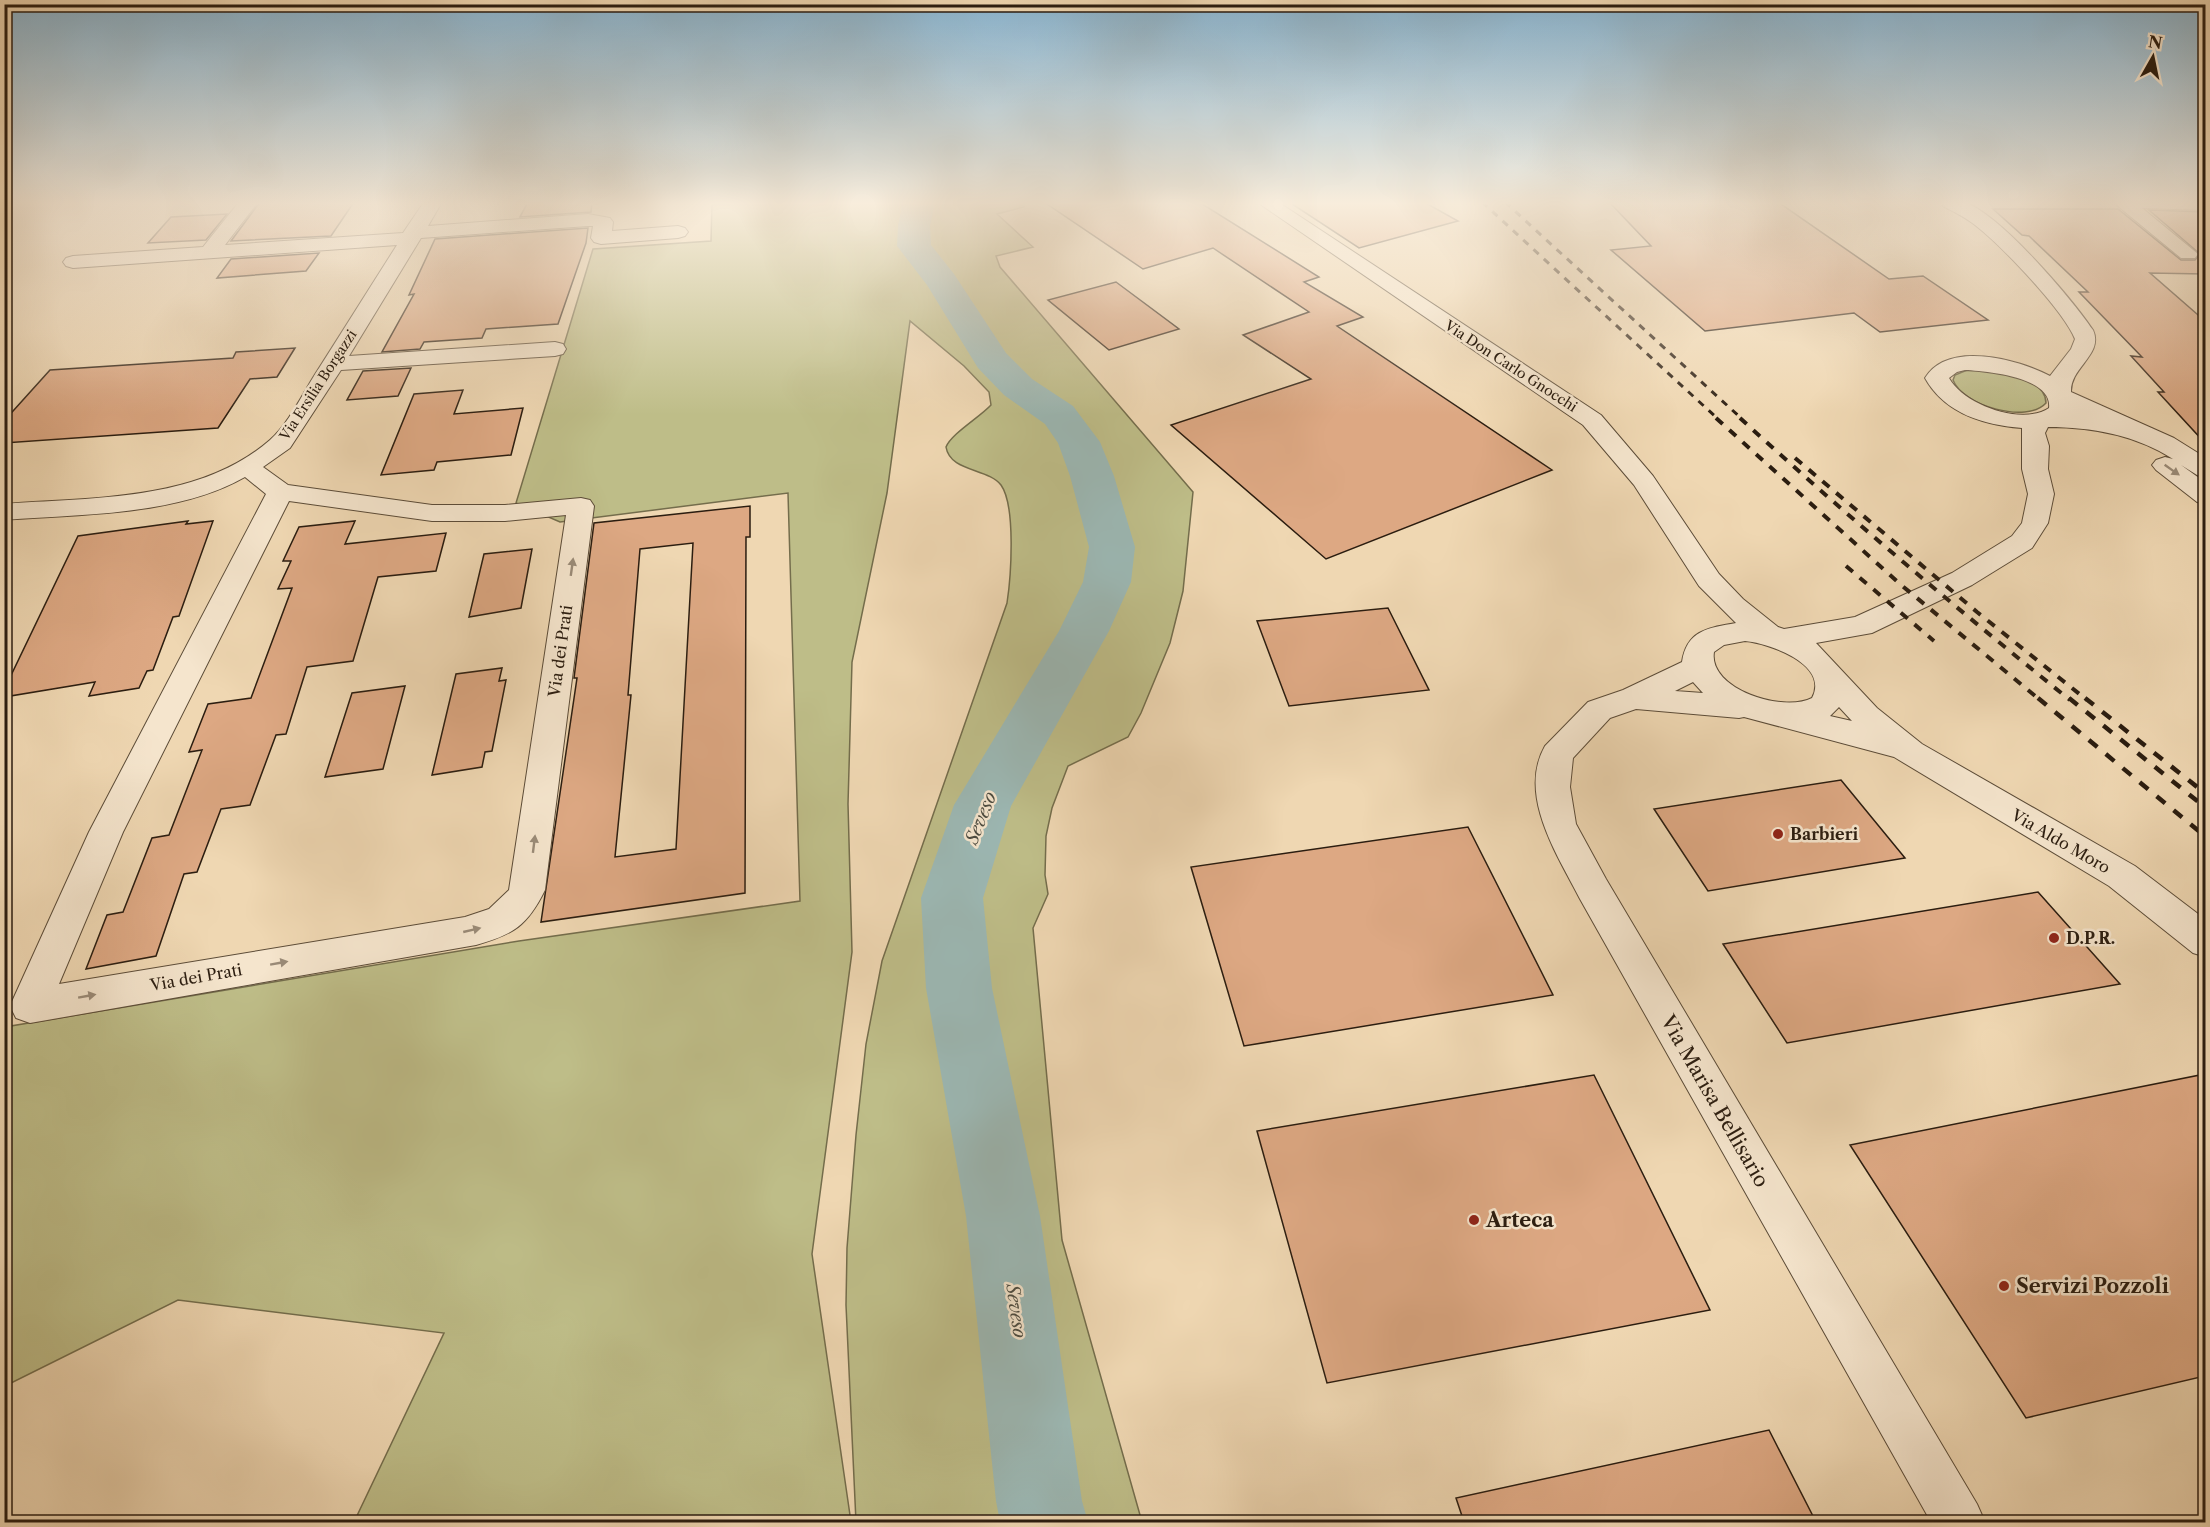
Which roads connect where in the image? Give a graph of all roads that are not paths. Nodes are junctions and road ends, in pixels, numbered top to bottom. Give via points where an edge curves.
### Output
1 (388, 273) edge
2 (1373, 273) edge
3 (2033, 273) edge
4 (555, 350) dead end
5 (2075, 357) junction
6 (333, 364) junction
7 (2002, 366) junction
8 (2059, 395) junction
9 (1981, 413) junction
10 (2043, 420) junction
11 (2145, 435) junction
12 (2036, 458) junction
13 (246, 467) junction
14 (2205, 470) edge
15 (280, 492) junction
16 (2205, 496) edge
17 (4, 512) edge
18 (1709, 580) junction
19 (1862, 626) junction
20 (1775, 636) junction
21 (1710, 638) junction
22 (1699, 666) junction
23 (1827, 673) junction
24 (1634, 698) junction
25 (1762, 712) junction
26 (1910, 752) junction
27 (2205, 942) edge
28 (1959, 1522) edge

1 - 6 street, Via Ersilia Borgazzi
2 - 18 street, Via Don Carlo Gnocchi via 1592,420 1644,481
3 - 5 street via 2079,322 2086,337
4 - 6 street
5 - 7 street via 2039,365
5 - 8 street via 2059,381
6 - 13 street, Via Ersilia Borgazzi via 291,431 266,455
7 - 8 street via 2036,378
7 - 9 street via 1950,365 1937,378 1948,396
8 - 10 street via 2061,410
8 - 11 street
9 - 10 street via 2025,421
9 - 12 street via 2014,436
10 - 11 street via 2080,420
10 - 12 street via 2034,428
11 - 14 street via 2175,448
12 -> 16 street via 2074,441 2126,448 2165,465
12 - 19 street via 2041,494 2035,523 2022,542 1962,579
13 - 15 street
13 - 17 street, Via Ersilia Borgazzi via 214,484 148,499
15 -> 15 street, Via dei Prati via 106,832 30,1006 465,932 496,924 522,901 530,880 581,506 456,515
18 - 20 street, Via Don Carlo Gnocchi via 1733,606
18 - 21 street
19 - 20 street
19 - 23 street
20 - 21 street via 1745,630
20 - 23 street via 1808,653
21 - 22 street via 1698,655
22 - 24 street, Via Marisa Bellisario
22 - 25 street via 1716,690
23 - 25 street via 1831,690 1827,702 1815,711 1797,715
23 - 26 street, Via Aldo Moro via 1866,716
24 - 25 street, Via Marisa Bellisario
24 - 28 street, Via Marisa Bellisario via 1599,710 1557,754 1553,787 1558,824
25 - 26 street, Via Aldo Moro via 1844,730
26 - 27 street, Via Aldo Moro via 2121,876

